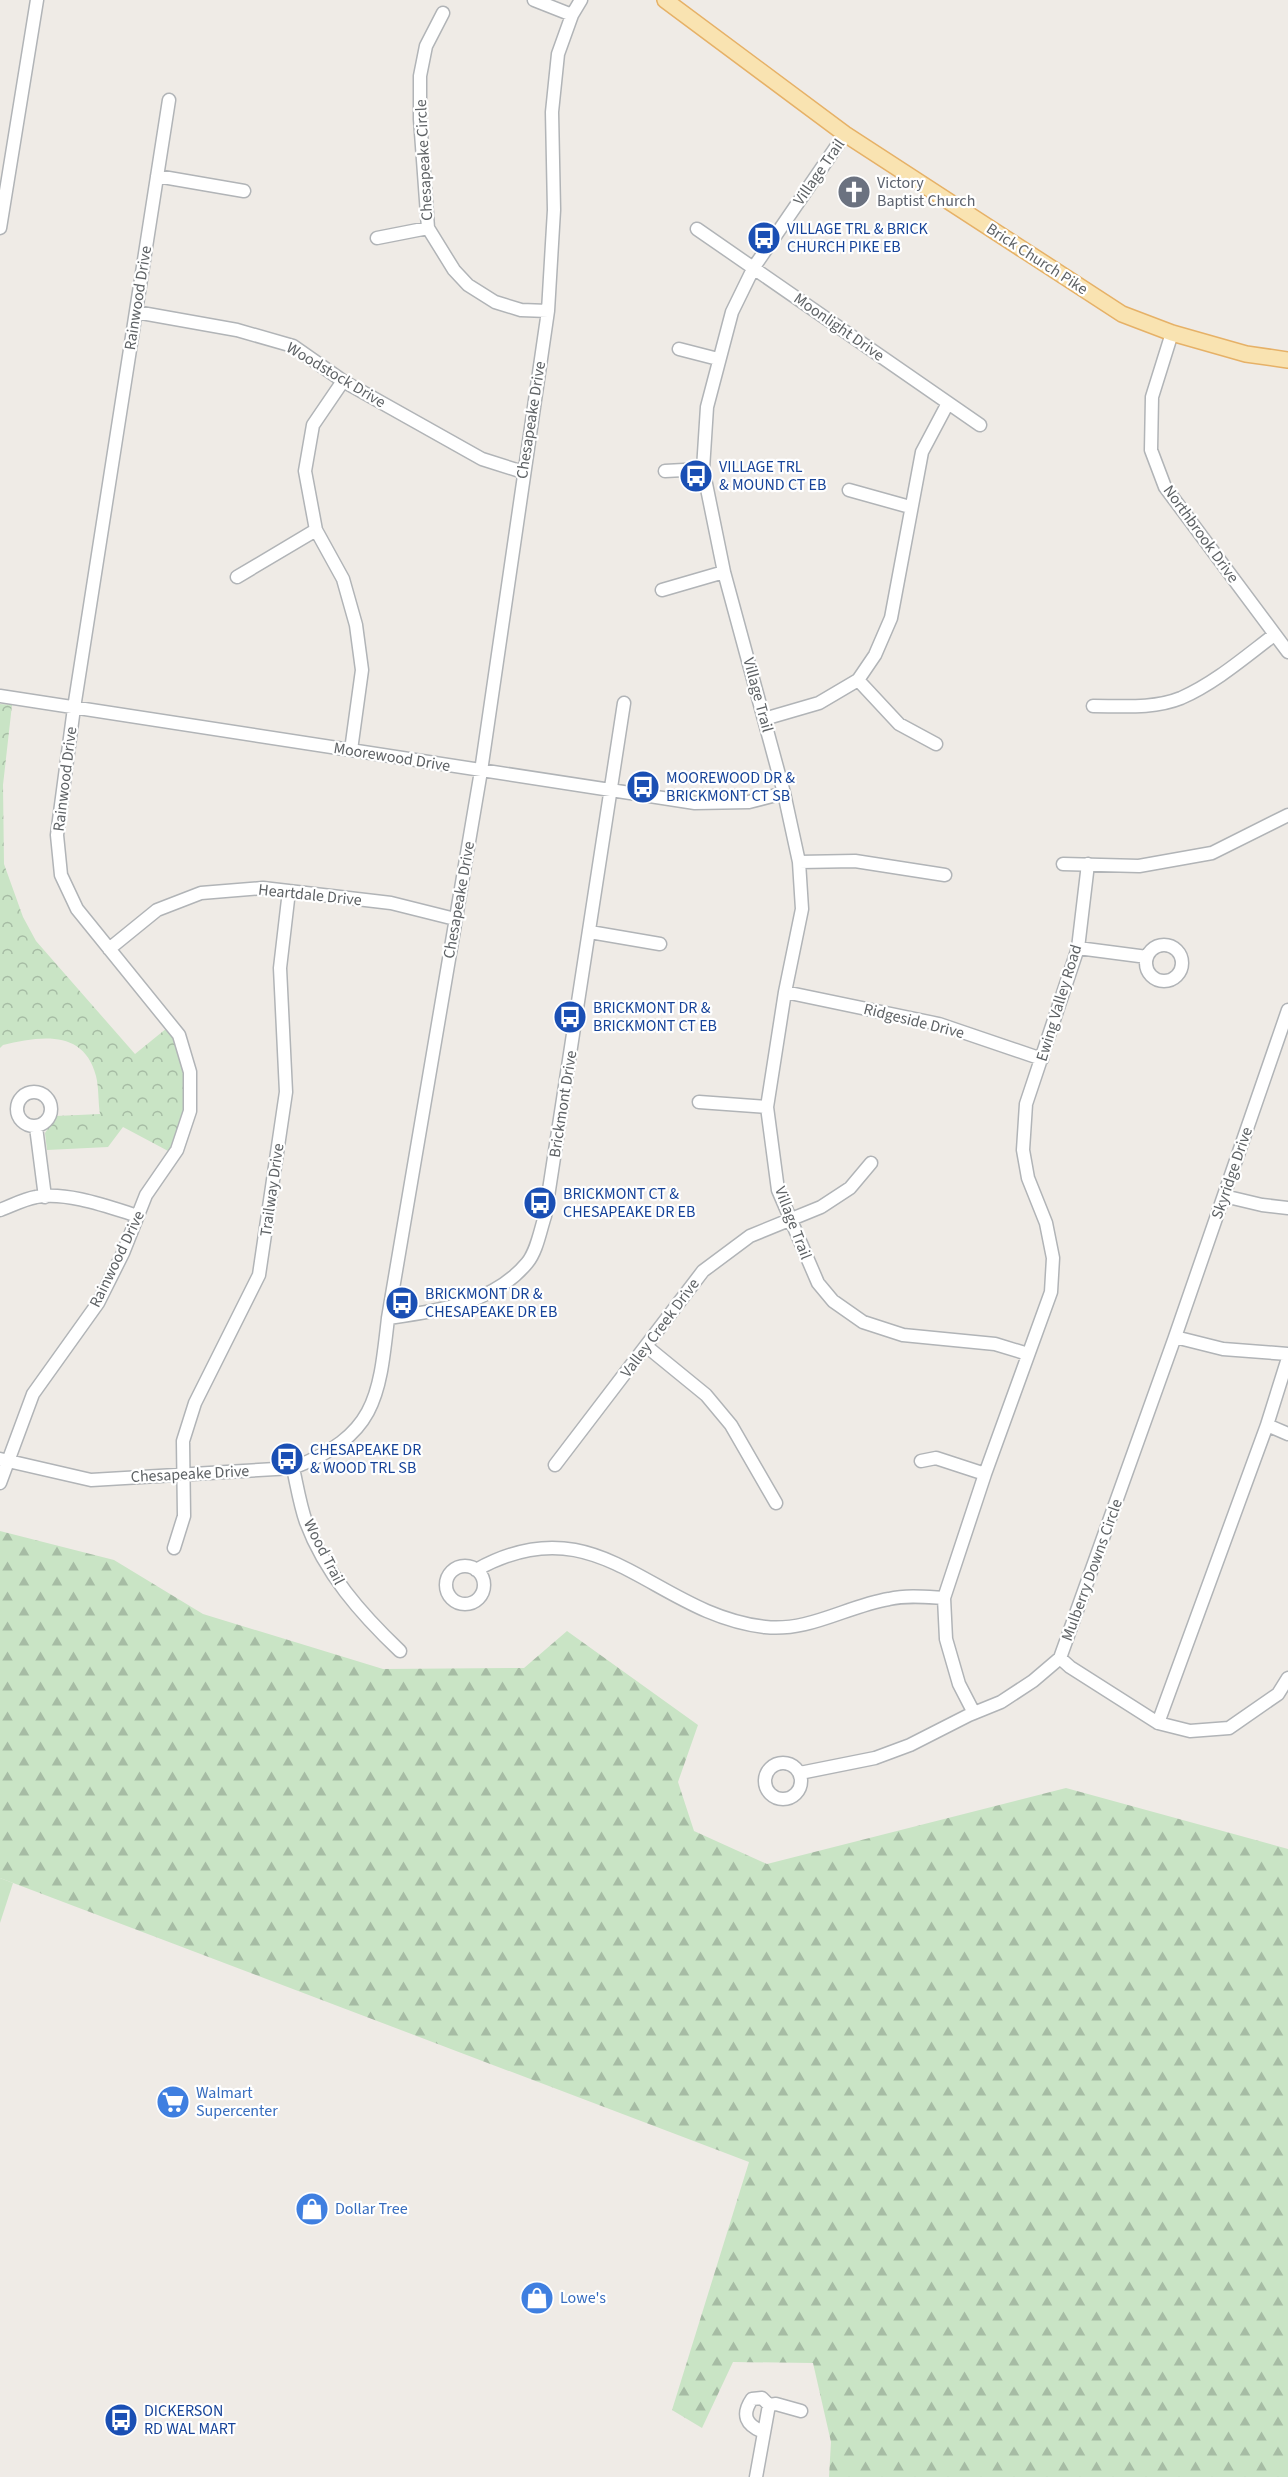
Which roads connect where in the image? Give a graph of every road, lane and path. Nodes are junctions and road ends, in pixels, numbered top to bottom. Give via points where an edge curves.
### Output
1 (37, 0) edge
2 (534, 0) edge
3 (581, 0) edge
4 (665, 0) edge
5 (443, 13) dead end
6 (572, 15) junction
7 (169, 100) dead end
8 (845, 134) junction
9 (157, 176) junction
10 (244, 191) dead end
11 (0, 228) edge
12 (428, 228) junction
13 (697, 229) dead end
14 (377, 238) dead end
15 (754, 267) junction
16 (548, 311) junction
17 (136, 312) junction
18 (1172, 333) junction
19 (679, 350) dead end
20 (718, 359) junction
21 (1288, 360) edge
22 (343, 381) junction
23 (948, 403) junction
24 (980, 425) dead end
25 (703, 470) junction
26 (665, 471) dead end
27 (523, 472) junction
28 (849, 490) dead end
29 (910, 507) junction
30 (316, 530) junction
31 (724, 572) junction
32 (237, 577) dead end
33 (662, 590) dead end
34 (1274, 635) junction
35 (1288, 652) edge
36 (858, 680) junction
37 (0, 696) edge
38 (624, 704) dead end
39 (1093, 706) dead end
40 (74, 708) junction
41 (764, 719) junction
42 (936, 744) dead end
43 (351, 750) junction
44 (481, 771) junction
45 (611, 791) junction
46 (784, 793) junction
47 (1288, 815) edge
48 (799, 862) junction
49 (1063, 864) dead end
50 (1088, 864) junction
51 (945, 875) dead end
52 (289, 891) junction
53 (455, 919) junction
54 (590, 932) junction
55 (660, 944) dead end
56 (1078, 948) junction
57 (109, 949) junction
58 (1147, 957) dead end
59 (785, 992) junction
60 (1288, 1010) edge
61 (1042, 1059) junction
62 (699, 1102) dead end
63 (767, 1107) junction
64 (36, 1126) dead end
65 (871, 1163) dead end
66 (1224, 1196) junction
67 (45, 1197) junction
68 (1288, 1208) edge
69 (0, 1210) edge
70 (138, 1216) junction
71 (790, 1220) junction
72 (388, 1318) junction
73 (1175, 1337) junction
74 (646, 1346) junction
75 (1028, 1354) junction
76 (1288, 1356) edge
77 (1267, 1425) junction
78 (1288, 1434) edge
79 (4, 1460) edge
80 (921, 1461) dead end
81 (555, 1465) dead end
82 (293, 1468) junction
83 (182, 1473) junction
84 (985, 1474) junction
85 (0, 1483) edge
86 (776, 1503) dead end
87 (174, 1548) dead end
88 (476, 1570) dead end
89 (944, 1598) junction
90 (400, 1651) dead end
91 (1060, 1658) junction
92 (1288, 1678) edge
93 (974, 1713) junction
94 (1158, 1723) junction
95 (800, 1773) dead end
96 (769, 2405) junction
97 (801, 2412) dead end
98 (763, 2432) junction
99 (756, 2477) edge

1 - 11 street
2 - 6 street
3 - 6 street, Chesapeake Drive
4 - 8 main road, Brick Church Pike
5 - 12 street, Chesapeake Circle via 426,46 420,76
6 - 16 street, Chesapeake Drive via 558,54 552,112 554,210
7 - 9 street, Rainwood Drive
8 - 15 street, Village Trail
8 - 18 main road, Brick Church Pike via 1122,314
9 - 10 street
9 - 17 street, Rainwood Drive
12 - 14 street
12 - 16 street, Chesapeake Circle via 468,285 495,302 521,310
13 - 15 street, Moonlight Drive
15 - 20 street, Village Trail via 732,312
15 - 23 street, Moonlight Drive
16 - 27 street, Chesapeake Drive
17 - 22 street, Woodstock Drive via 237,330 293,346
17 - 40 street, Rainwood Drive
18 - 21 main road, Brick Church Pike via 1246,354
18 - 34 street, Northbrook Drive via 1152,397 1151,450 1165,487
19 - 20 street
20 - 25 street, Village Trail via 707,407
22 - 27 street, Woodstock Drive via 482,459
22 - 30 street via 313,425 305,471
23 - 24 street, Moonlight Drive
23 - 29 street via 922,452
25 - 26 street
25 - 31 street, Village Trail
27 - 44 street, Chesapeake Drive
28 - 29 street
29 - 36 street via 891,618
30 - 32 street
30 - 43 street via 343,579 356,625 362,670
31 - 33 street
31 - 41 street, Village Trail
34 - 35 street, Northbrook Drive
34 - 39 street via 1180,698 1135,706
36 - 41 street via 819,703
36 - 42 street via 899,724
37 - 40 street, Moorewood Drive
38 - 45 street, Brickmont Drive
40 - 43 street, Moorewood Drive
40 - 57 street, Rainwood Drive via 57,835 61,875 77,909
41 - 46 street, Village Trail
43 - 44 street, Moorewood Drive
44 - 45 street, Moorewood Drive
44 - 53 street, Chesapeake Drive
45 - 46 street, Moorewood Drive via 695,803 749,802
45 - 54 street, Brickmont Drive
46 - 48 street, Village Trail
47 - 50 street via 1212,853 1139,866
48 - 51 street via 855,861
48 - 59 street, Village Trail via 802,909
49 - 50 street
50 - 56 street, Ewing Valley Road
52 - 53 street, Heartdale Drive via 391,903
52 - 57 street, Heartdale Drive via 263,888 201,892 157,910
52 - 83 street, Trailway Drive via 280,968 286,1092 259,1275 195,1403 183,1441
53 - 72 street, Chesapeake Drive
54 - 55 street
54 - 72 street, Brickmont Drive via 545,1216 528,1262 510,1280 480,1297 444,1311
56 - 58 street
56 - 61 street, Ewing Valley Road
57 - 70 street, Rainwood Drive via 179,1035 190,1071 189,1111 177,1150 146,1195
59 - 61 street, Ridgeside Drive via 939,1024
59 - 63 street, Village Trail
60 - 66 street, Skyridge Drive
61 - 75 street, Ewing Valley Road via 1026,1104 1023,1150 1053,1258 1051,1292
62 - 63 street
63 - 71 street, Village Trail via 778,1190
64 - 67 street
65 - 71 street, Valley Creek Drive via 850,1188 821,1207
66 - 68 street
66 - 73 street, Skyridge Drive
67 - 69 street
67 - 70 street via 96,1203
70 - 79 street, Rainwood Drive via 98,1303 33,1394
71 - 74 street, Valley Creek Drive via 750,1236 704,1271
71 - 75 street, Village Trail via 818,1283 833,1301 863,1322 903,1335 996,1344
72 - 82 street, Chesapeake Drive via 381,1380 374,1403 336,1447
73 - 76 street via 1223,1349
73 - 91 street, Mulberry Downs Circle
74 - 81 street, Valley Creek Drive
74 - 86 street via 706,1395 730,1425
75 - 84 street, Ewing Valley Road
76 - 77 street
77 - 78 street
77 - 94 street
79 - 83 street, Chesapeake Drive via 91,1480
79 - 85 street, Rainwood Drive
80 - 84 street via 936,1458
82 - 83 street, Chesapeake Drive
82 - 90 street, Wood Trail via 306,1522 337,1582
83 - 87 street, Trailway Drive via 184,1516
84 - 89 street, Ewing Valley Road
88 - 89 street via 494,1560 538,1547 586,1551 692,1605 732,1621 767,1628 799,1626 890,1598
89 - 93 street via 946,1639 959,1684
91 - 93 street via 1001,1702
91 - 94 street, Mulberry Downs Circle
92 - 94 street, Mulberry Downs Circle via 1278,1694 1229,1728 1190,1731
93 - 95 street via 875,1758
96 - 97 street
96 - 98 street
96 - 98 street via 762,2398 752,2399 746,2407 745,2419 750,2427
98 - 99 street

